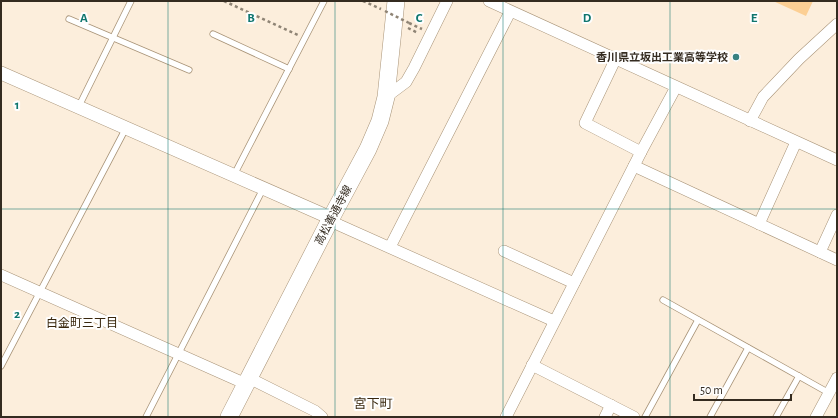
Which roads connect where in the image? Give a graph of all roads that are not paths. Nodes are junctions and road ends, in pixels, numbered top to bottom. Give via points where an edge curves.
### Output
1 (131, 1) edge
2 (324, 1) edge
3 (396, 1) edge
4 (447, 1) edge
5 (489, 1) edge
6 (510, 12) junction
7 (70, 19) dead end
8 (837, 24) edge
9 (213, 34) dead end
10 (112, 37) junction
11 (616, 58) junction
12 (289, 69) junction
13 (189, 70) dead end
14 (1, 73) edge
15 (676, 88) junction
16 (386, 97) junction
17 (78, 107) junction
18 (750, 121) junction
19 (126, 128) junction
20 (796, 142) junction
21 (641, 152) junction
22 (837, 160) edge
23 (634, 166) junction
24 (233, 176) junction
25 (263, 189) junction
26 (837, 215) edge
27 (330, 220) junction
28 (759, 224) junction
29 (390, 247) junction
30 (504, 251) dead end
31 (820, 252) junction
32 (837, 260) edge
33 (1, 275) edge
34 (574, 283) junction
35 (39, 292) junction
36 (663, 300) dead end
37 (698, 320) junction
38 (554, 321) junction
39 (748, 348) junction
40 (179, 354) junction
41 (532, 364) junction
42 (1, 366) edge
43 (798, 376) junction
44 (837, 378) edge
45 (247, 381) junction
46 (829, 393) junction
47 (611, 405) junction
48 (146, 417) edge
49 (229, 417) edge
50 (322, 417) edge
51 (506, 417) edge
52 (605, 417) edge
53 (634, 417) edge
54 (645, 417) edge
55 (710, 417) edge
56 (776, 417) edge
57 (816, 417) edge

1 - 10 lane
2 - 12 lane
3 - 16 main road, 高松善通寺線
4 - 16 street via 406,82
5 - 6 street
6 - 11 street
6 - 29 street
7 - 10 lane
8 - 18 street via 763,97
9 - 12 lane
10 - 13 lane
10 - 17 lane
11 - 15 street
11 - 21 street via 585,123
12 - 24 lane
14 - 17 street
15 - 18 street
15 - 21 street
16 - 27 main road, 高松善通寺線 via 380,121 368,149
17 - 19 street
18 - 20 street
19 - 24 street
19 - 35 lane
20 - 22 street
20 - 28 street
21 - 23 street
23 - 28 street
23 - 34 street
24 - 25 street
25 - 27 street via 324,215
25 - 40 lane
26 - 31 street
27 - 29 street
27 - 45 main road, 高松善通寺線
28 - 31 street
29 - 38 street
30 - 34 street
31 - 32 street
33 - 35 street
34 - 38 street
35 - 40 street
35 - 42 lane
36 - 37 lane
37 - 39 lane
37 - 54 lane
38 - 41 street
39 - 43 lane
39 - 55 lane
40 - 45 street
40 - 48 lane
41 - 47 street
41 - 51 street
43 - 46 lane
43 - 56 lane
44 - 46 street
45 - 49 main road, 高松善通寺線
45 - 50 street via 315,411
46 - 57 street
47 - 52 street
47 - 53 street

